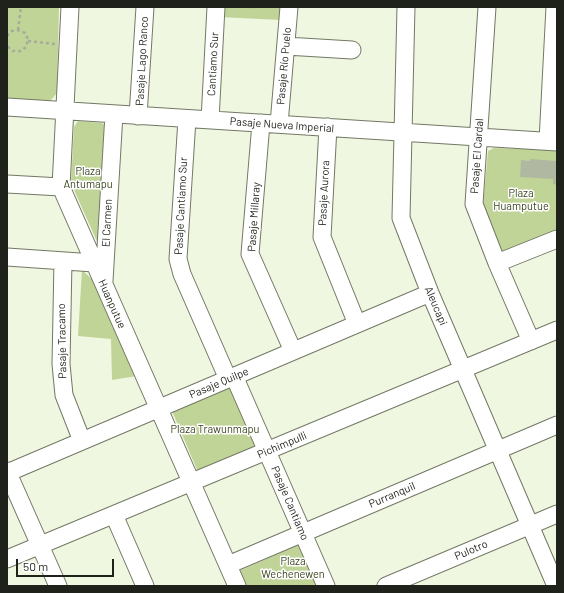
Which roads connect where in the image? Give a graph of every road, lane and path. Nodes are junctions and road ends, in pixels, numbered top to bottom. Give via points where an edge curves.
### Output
1 (20, 7) edge
2 (70, 7) edge
3 (145, 7) edge
4 (216, 7) edge
5 (249, 7) edge
6 (254, 7) edge
7 (289, 7) edge
8 (406, 7) edge
9 (487, 7) edge
10 (555, 7) edge
11 (18, 30) junction
12 (7, 36) edge
13 (28, 41) junction
14 (7, 46) edge
15 (68, 46) junction
16 (286, 46) junction
17 (352, 50) dead end
18 (7, 107) edge
19 (65, 111) junction
20 (114, 114) junction
21 (138, 116) junction
22 (187, 119) junction
23 (210, 120) junction
24 (261, 123) junction
25 (280, 124) junction
26 (328, 127) junction
27 (402, 132) junction
28 (479, 137) junction
29 (552, 141) edge
30 (7, 184) edge
31 (61, 188) junction
32 (557, 239) edge
33 (7, 257) edge
34 (63, 261) junction
35 (94, 263) junction
36 (497, 263) junction
37 (103, 284) junction
38 (430, 293) junction
39 (357, 324) junction
40 (557, 330) edge
41 (531, 341) junction
42 (293, 351) junction
43 (463, 369) junction
44 (231, 377) junction
45 (158, 408) junction
46 (557, 424) edge
47 (82, 441) junction
48 (498, 450) junction
49 (267, 451) junction
50 (7, 472) edge
51 (191, 482) junction
52 (557, 514) edge
53 (114, 515) junction
54 (530, 526) junction
55 (303, 533) junction
56 (40, 546) junction
57 (7, 559) edge
58 (228, 565) junction
59 (58, 586) edge
60 (145, 586) edge
61 (237, 586) edge
62 (326, 586) edge
63 (386, 586) edge
64 (556, 586) edge

1 - 11 path
2 - 15 street, Huanputue
3 - 21 street, Pasaje Lago Ranco
4 - 23 street, Cantiamo Sur
5 - 6 path
7 - 16 street, Pasaje Río Puelo
8 - 27 street, Aleucapi
9 - 28 street, Pasaje El Cardal
10 - 29 street
11 - 12 path
11 - 13 path via 25,33
13 - 14 path via 24,49 17,52
13 - 15 path
15 - 19 street, Huanputue
16 - 17 street
16 - 25 street, Pasaje Río Puelo
18 - 19 street, Pasaje Nueva Imperial
19 - 20 street, Pasaje Nueva Imperial
19 - 31 street, Huanputue
20 - 21 street, Pasaje Nueva Imperial
20 - 37 street, El Carmen
21 - 22 street, Pasaje Nueva Imperial
22 - 23 street, Pasaje Nueva Imperial
22 - 44 street, Pasaje Cantiamo Sur via 178,259 182,274
23 - 24 street, Pasaje Nueva Imperial
24 - 25 street, Pasaje Nueva Imperial
24 - 42 street, Pasaje Millaray via 250,254
25 - 26 street, Pasaje Nueva Imperial
26 - 27 street, Pasaje Nueva Imperial
26 - 39 street, Pasaje Aurora via 322,237
27 - 28 street, Pasaje Nueva Imperial
27 - 38 street, Aleucapi via 401,218
28 - 29 street, Pasaje Nueva Imperial
28 - 36 street, Pasaje El Cardal via 474,204
30 - 31 street
31 - 35 street, Huanputue
32 - 36 street
33 - 34 street
34 - 35 street
34 - 47 street, Pasaje Tracamo via 61,364 64,395
35 - 37 street, Huanputue
36 - 41 street, Pasaje El Cardal
37 - 45 street, Huanputue
38 - 39 street, Pasaje Quilpe
38 - 43 street, Aleucapi
39 - 42 street, Pasaje Quilpe
40 - 41 street, Pichimpulli
41 - 43 street, Pichimpulli
42 - 44 street, Pasaje Quilpe
43 - 48 street, Aleucapi
43 - 49 street, Pichimpulli
44 - 45 street, Pasaje Quilpe
44 - 49 street, Pasaje Cantiamo
45 - 47 street, Pasaje Quilpe
45 - 51 street, Huanputue
46 - 48 street, Purranquil
47 - 50 street, Pasaje Quilpe
48 - 54 street, Aleucapi
48 - 55 street, Purranquil
49 - 51 street, Pichimpulli
49 - 55 street, Pasaje Cantiamo
50 - 56 street
51 - 53 street, Pichimpulli
51 - 58 street, Huanputue
52 - 54 street, Pulotro
53 - 56 street, Pichimpulli
53 - 60 street
54 - 63 street, Pulotro
54 - 64 street, Aleucapi
55 - 58 street, Purranquil
55 - 62 street, Pasaje Cantiamo
56 - 57 street, Pichimpulli
56 - 59 street
58 - 61 street, Huanputue

